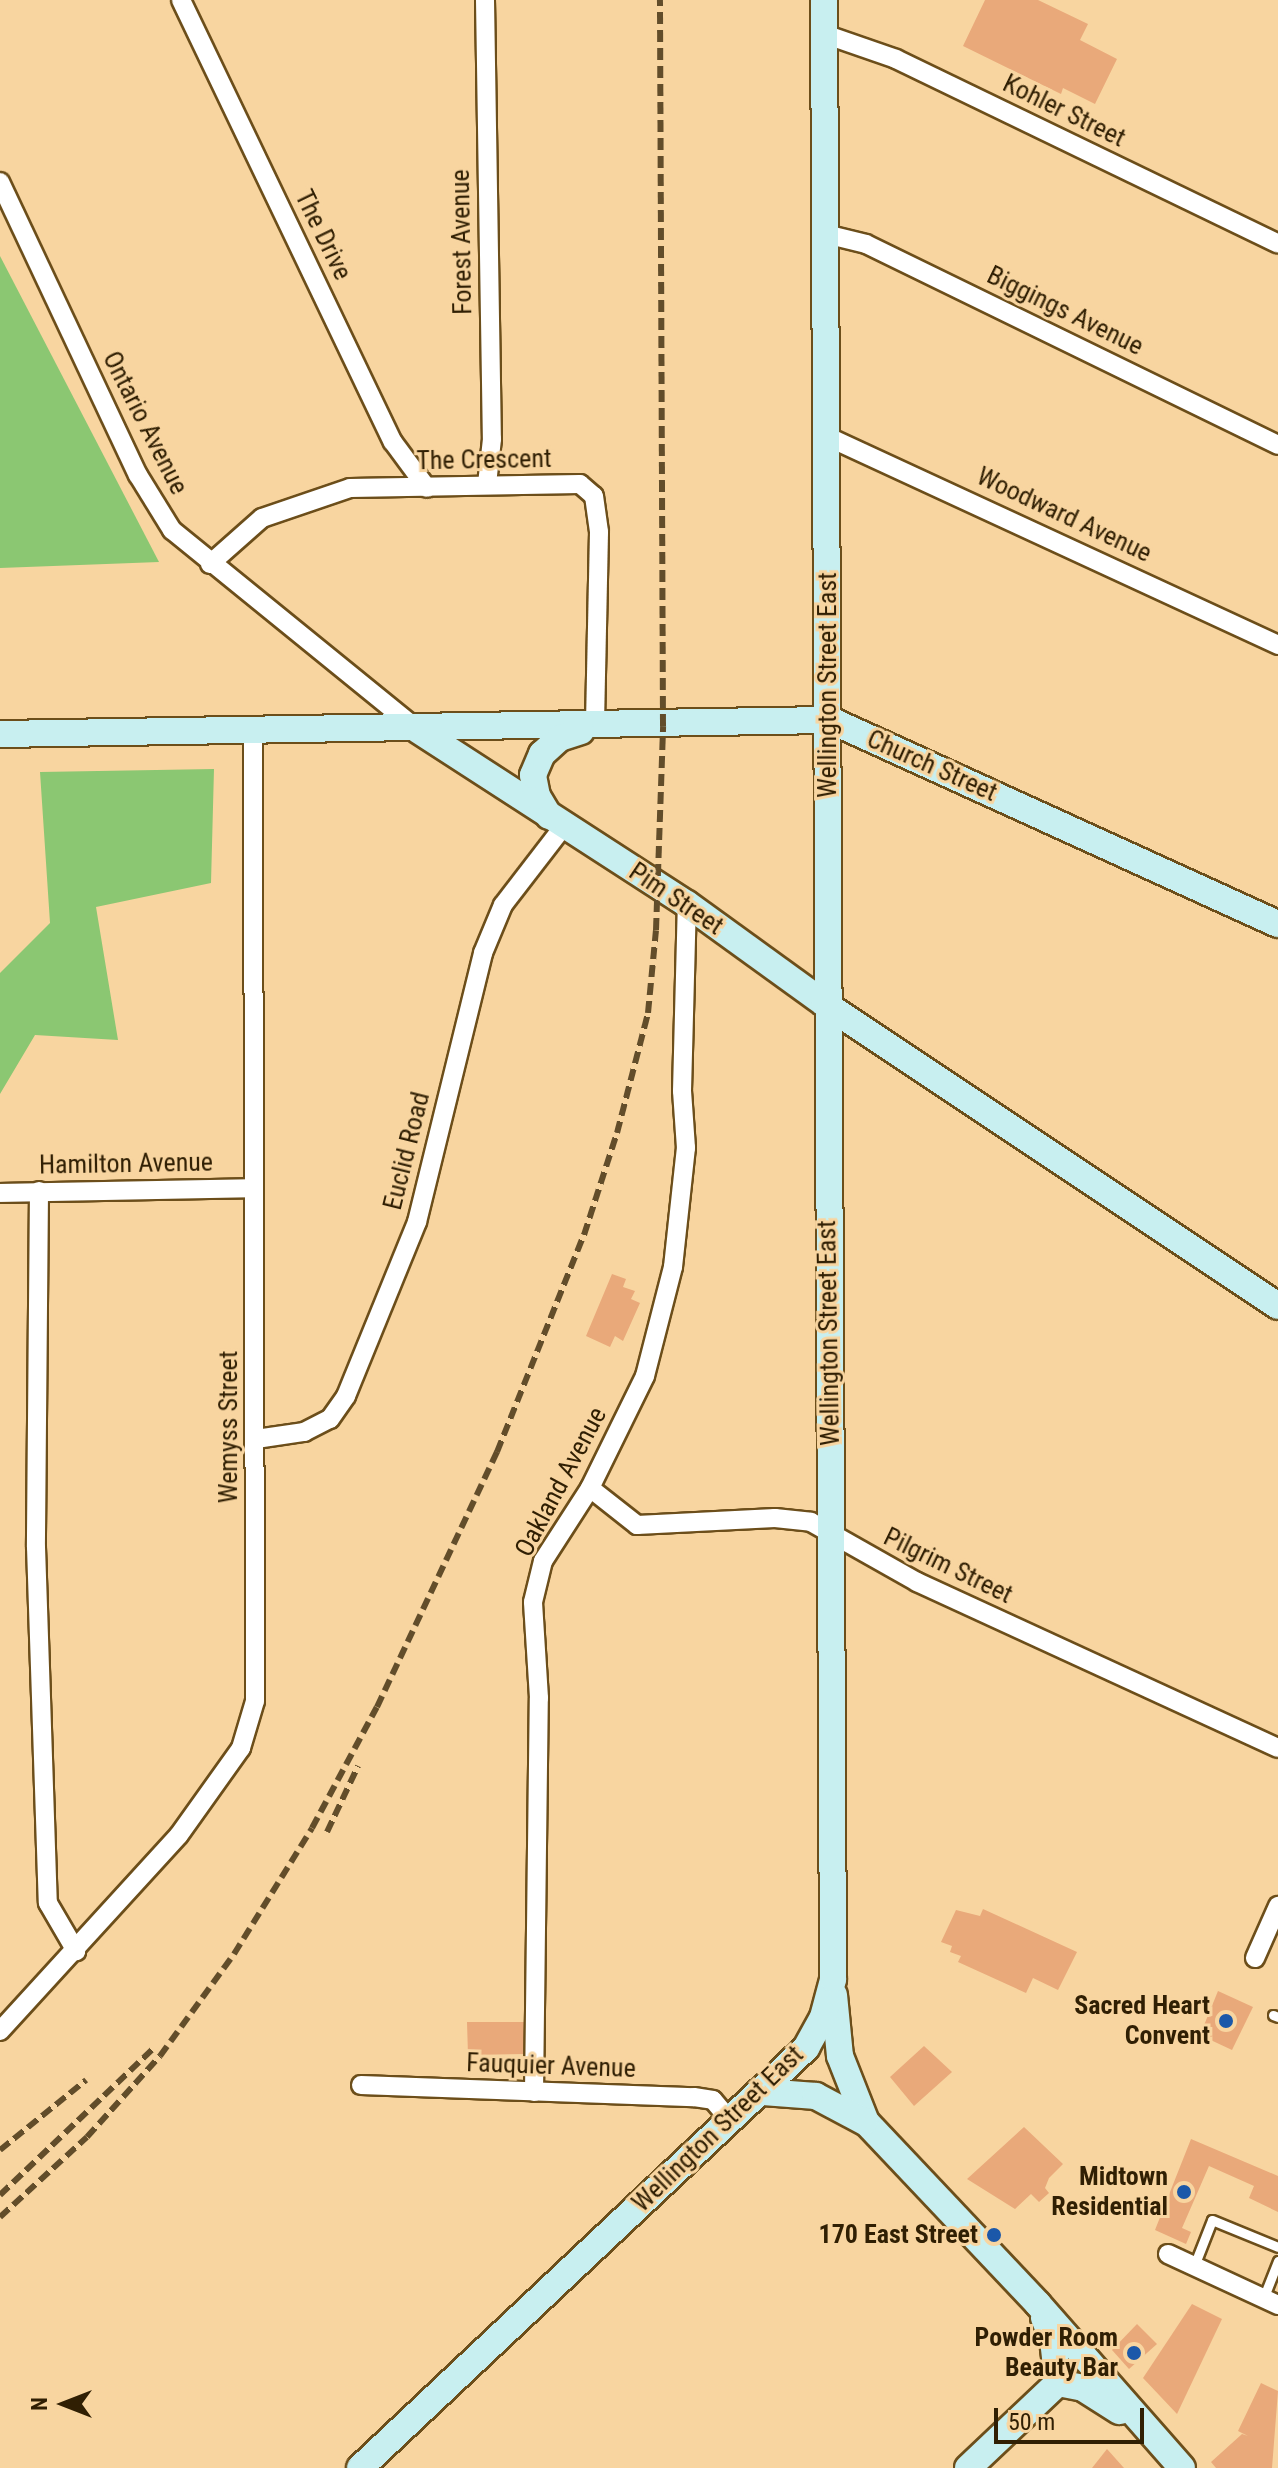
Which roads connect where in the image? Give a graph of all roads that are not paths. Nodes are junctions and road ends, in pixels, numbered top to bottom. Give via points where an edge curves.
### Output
1 (181, 0) edge
2 (485, 0) edge
3 (824, 0) edge
4 (824, 34) junction
5 (0, 182) edge
6 (825, 234) junction
7 (1278, 244) edge
8 (826, 436) junction
9 (1278, 445) edge
10 (487, 484) junction
11 (427, 488) junction
12 (210, 564) junction
13 (1278, 645) edge
14 (830, 720) junction
15 (595, 726) junction
16 (418, 730) junction
17 (253, 732) junction
18 (0, 734) edge
19 (557, 823) junction
20 (687, 904) junction
21 (1278, 924) edge
22 (825, 1004) junction
23 (254, 1188) junction
24 (39, 1191) junction
25 (0, 1193) edge
26 (1278, 1306) edge
27 (256, 1439) junction
28 (590, 1488) junction
29 (831, 1536) junction
30 (1278, 1748) edge
31 (1278, 1906) edge
32 (76, 1951) junction
33 (1255, 1958) dead end
34 (833, 1979) junction
35 (0, 2031) edge
36 (361, 2085) dead end
37 (534, 2092) junction
38 (763, 2092) junction
39 (730, 2120) junction
40 (866, 2122) junction
41 (1278, 2247) edge
42 (1168, 2254) dead end
43 (1278, 2261) edge
44 (1194, 2266) junction
45 (1271, 2302) edge
46 (1038, 2304) junction
47 (1058, 2383) junction
48 (1148, 2432) junction
49 (360, 2468) edge
50 (968, 2468) edge
51 (1182, 2468) edge

1 - 11 street, The Drive via 393,442
2 - 10 street, Forest Avenue via 492,439
3 - 4 main road, Wellington Street East
4 - 6 main road, Wellington Street East
4 - 7 street, Kohler Street via 896,59
5 - 12 street, Ontario Avenue via 138,475 172,530
6 - 8 main road, Wellington Street East
6 - 9 street, Biggings Avenue via 880,250
8 - 13 street, Woodward Avenue via 906,468
8 - 14 main road, Wellington Street East
10 - 11 street, The Crescent
10 - 15 street, The Crescent via 580,484 594,496 599,532
11 - 12 street, The Crescent via 350,488 262,518
12 - 16 street, Ontario Avenue
14 - 15 main road, Church Street
14 - 21 main road, Church Street
14 - 22 main road, Wellington Street East
15 - 16 main road, Church Street
15 - 19 main road via 560,738 542,754 533,775 537,796
16 - 17 main road
16 - 19 main road, Pim Street
17 - 18 main road
17 - 23 street, Wemyss Street
19 - 20 main road, Pim Street
19 - 27 street, Euclid Road via 503,905 483,953 417,1222 346,1396 330,1419 304,1432
20 - 22 main road, Pim Street
20 - 28 street, Oakland Avenue via 682,1091 686,1148 673,1267 645,1376
22 - 26 main road, Pim Street
22 - 29 main road, Wellington Street East
23 - 24 street, Hamilton Avenue
23 - 27 street, Wemyss Street
24 - 25 street, Hamilton Avenue
24 - 32 street via 36,1547 48,1903
27 - 32 street, Wemyss Street via 255,1701 241,1748 179,1835
28 - 29 street, Pilgrim Street via 637,1525 775,1518 811,1522
28 - 37 street, Oakland Avenue via 543,1561 533,1602 539,1698
29 - 30 street, Pilgrim Street via 917,1582
29 - 34 main road, Wellington Street East
31 - 33 street
32 - 35 street, Wemyss Street
34 - 38 main road, Wellington Street East via 823,2017 806,2048
34 - 40 main road via 840,2056
36 - 37 street, Fauquier Avenue
37 - 39 street, Fauquier Avenue via 694,2097 713,2100
38 - 39 main road, Wellington Street East
38 - 40 main road via 816,2096
39 - 49 main road, Wellington Street East
40 - 46 main road
41 - 44 lane via 1212,2220
42 - 44 street
43 - 45 lane
44 - 45 street
46 - 47 main road via 1053,2340
46 - 48 main road
47 - 48 main road via 1105,2400
47 - 50 main road
48 - 51 main road

